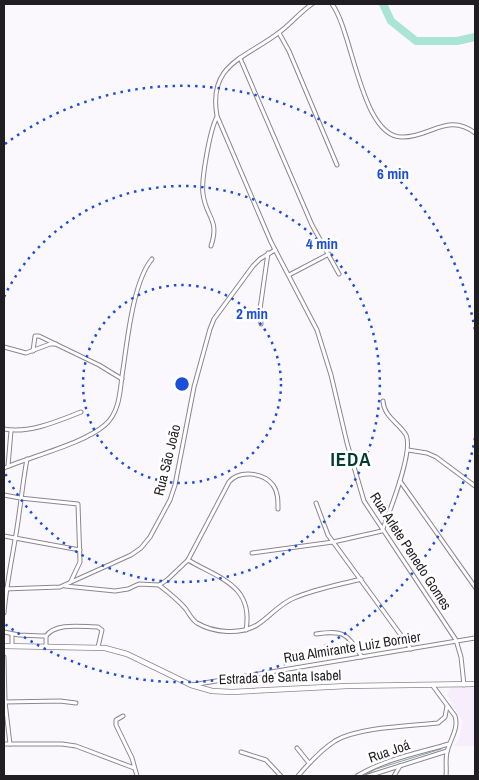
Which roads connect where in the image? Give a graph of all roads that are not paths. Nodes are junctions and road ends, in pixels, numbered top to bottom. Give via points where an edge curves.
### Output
1 (312, 4) edge
2 (332, 4) edge
3 (279, 33) junction
4 (240, 58) junction
5 (217, 116) junction
6 (475, 133) edge
7 (337, 165) dead end
8 (211, 246) dead end
9 (275, 250) junction
10 (268, 253) junction
11 (329, 254) junction
12 (152, 259) dead end
13 (339, 274) dead end
14 (289, 275) junction
15 (262, 324) dead end
16 (56, 344) junction
17 (4, 347) edge
18 (33, 351) junction
19 (122, 379) junction
20 (383, 401) dead end
21 (81, 412) dead end
22 (4, 429) edge
23 (11, 431) junction
24 (408, 450) junction
25 (28, 458) junction
26 (8, 466) junction
27 (4, 468) edge
28 (400, 480) junction
29 (475, 486) edge
30 (4, 495) edge
31 (20, 498) junction
32 (316, 503) dead end
33 (278, 509) dead end
34 (382, 531) junction
35 (4, 536) edge
36 (16, 538) junction
37 (333, 542) junction
38 (80, 550) junction
39 (252, 553) dead end
40 (188, 560) junction
41 (361, 579) junction
42 (70, 582) junction
43 (159, 585) junction
44 (64, 586) junction
45 (475, 587) edge
46 (5, 589) edge
47 (4, 613) edge
48 (246, 630) junction
49 (4, 632) edge
50 (12, 634) junction
51 (316, 634) dead end
52 (46, 636) junction
53 (475, 638) edge
54 (456, 640) junction
55 (12, 645) junction
56 (4, 646) edge
57 (46, 646) junction
58 (98, 647) junction
59 (411, 649) junction
60 (4, 657) edge
61 (362, 657) junction
62 (475, 684) edge
63 (191, 685) junction
64 (464, 685) junction
65 (433, 686) junction
66 (5, 702) edge
67 (76, 703) dead end
68 (447, 706) junction
69 (123, 716) dead end
70 (4, 744) edge
71 (10, 744) junction
72 (449, 744) junction
73 (298, 748) dead end
74 (447, 751) junction
75 (241, 752) dead end
76 (430, 753) junction
77 (308, 764) junction
78 (400, 766) junction
79 (134, 768) junction
80 (137, 776) edge
81 (281, 776) edge
82 (298, 776) edge
83 (357, 776) edge
84 (368, 776) edge
85 (394, 776) edge
86 (446, 776) edge

1 - 3 street, Rua Arlete Penedo Gomes
2 - 6 street via 344,25 375,120 384,130 393,136 407,137 450,125
3 - 4 street, Rua Arlete Penedo Gomes
3 - 7 street
4 - 5 street, Rua Arlete Penedo Gomes via 218,80 215,95
4 - 11 street via 304,207
5 - 8 street via 210,136 203,184 205,204 214,223
5 - 9 street, Rua Arlete Penedo Gomes
9 - 10 street, Rua São João
9 - 14 street, Rua Arlete Penedo Gomes
10 - 15 street via 260,309
10 - 42 street, Rua São João via 253,266 212,324 194,387 175,486 150,537 131,555
11 - 13 street
11 - 14 street
12 - 19 street via 140,283
14 - 34 street, Rua Arlete Penedo Gomes via 317,330 360,492
16 - 18 street
16 - 18 street via 36,336
16 - 19 street
17 - 18 street via 21,352
19 - 25 street via 120,399 105,425 83,438
20 - 24 street via 386,412 405,435
21 - 23 street via 34,428
22 - 23 street
23 - 26 street
24 - 28 street
24 - 29 street via 436,457
25 - 26 street
25 - 31 street
26 - 27 street
28 - 34 street
28 - 45 street
30 - 31 street
31 - 36 street
31 - 38 street via 78,504
32 - 37 street
33 - 40 street via 276,490 269,481 253,474 236,476 229,482
34 - 37 street
34 - 54 street, Rua Arlete Penedo Gomes
35 - 36 street
36 - 38 street
36 - 46 street
37 - 39 street
37 - 41 street
38 - 42 street via 79,567
40 - 43 street
40 - 48 street via 234,586 246,606
41 - 48 street via 293,598
41 - 59 street
42 - 44 street, Rua São João
43 - 44 street via 138,584 115,591
43 - 48 street via 196,622 221,631
44 - 46 street
46 - 47 street
49 - 50 street
50 - 52 street
50 - 55 street
51 - 61 street via 342,634
52 - 57 street
52 - 58 street via 57,628 98,627 102,630
53 - 54 street, Rua Almirante Luiz Bornier
54 - 59 street, Rua Almirante Luiz Bornier
54 - 64 street, Rua Arlete Penedo Gomes
55 - 56 main road, Estrada de Santa Isabel
55 - 57 main road, Estrada de Santa Isabel
57 - 58 main road, Estrada de Santa Isabel
58 - 63 main road, Estrada de Santa Isabel via 127,654
59 - 61 street, Rua Almirante Luiz Bornier
60 - 66 street
61 - 63 street, Rua Almirante Luiz Bornier
62 - 64 main road, Estrada de Santa Isabel
63 - 65 main road, Estrada de Santa Isabel via 232,692 347,686
64 - 65 main road, Estrada de Santa Isabel
65 - 68 street
66 - 67 street
66 - 71 street
68 - 72 street via 456,721
68 - 77 street via 447,714 438,722 348,736 335,741
69 - 79 street via 116,720 116,725
70 - 71 street
71 - 79 street via 76,746
72 - 74 street
72 - 76 street, Rua Joá
73 - 77 street
74 - 76 street, Rua Joá
74 - 86 street
75 - 81 street via 266,760
76 - 78 street, Rua Joá
76 - 83 street, Rua Joá via 375,767
77 - 82 street
78 - 84 street, Rua Joá
78 - 85 street
79 - 80 street

